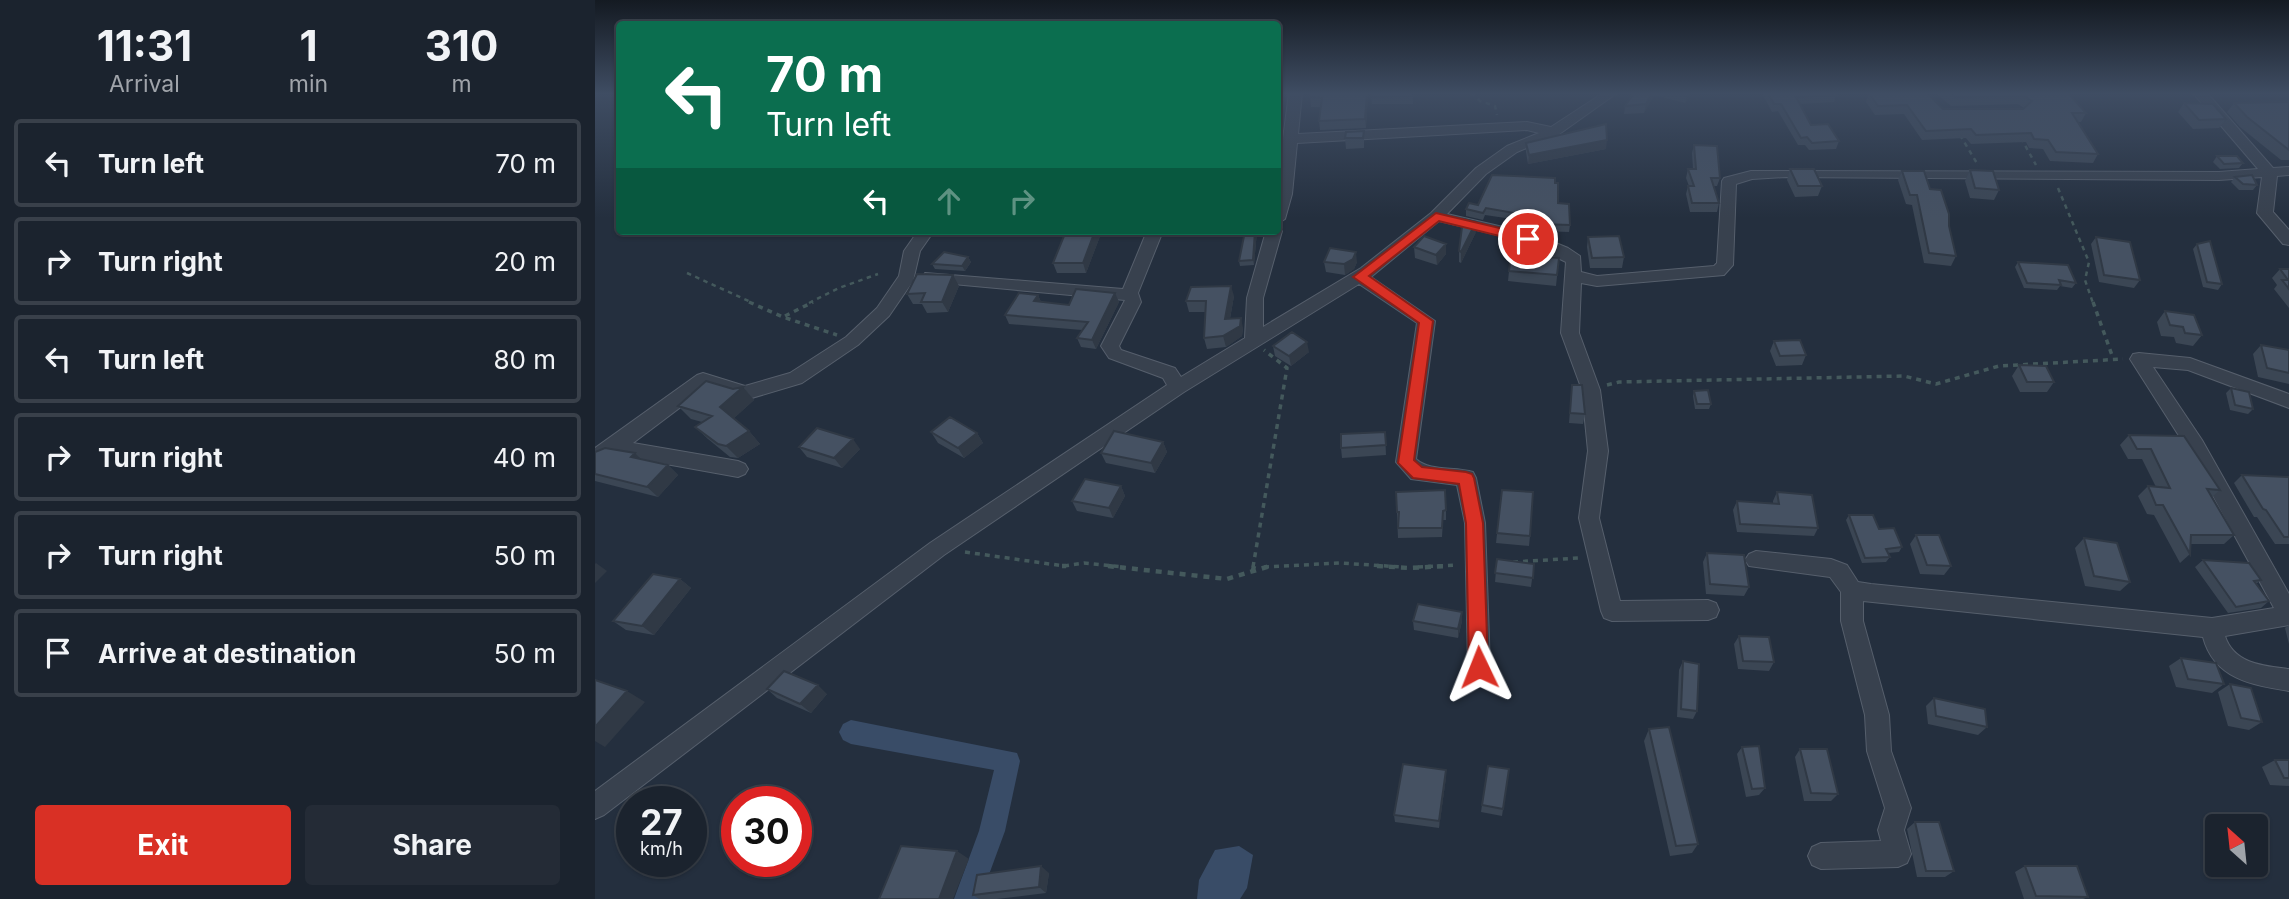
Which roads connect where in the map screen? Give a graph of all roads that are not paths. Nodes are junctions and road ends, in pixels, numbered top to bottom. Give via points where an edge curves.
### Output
1 (1291, 135) edge
2 (1364, 135) edge
3 (1546, 135) edge
4 (2237, 135) edge
5 (1291, 139) junction
6 (2289, 171) edge
7 (2270, 173) junction
8 (1281, 196) edge
9 (1436, 216) junction
10 (923, 235) edge
11 (1153, 235) edge
12 (1273, 235) edge
13 (2289, 240) edge
14 (1572, 276) junction
15 (1360, 277) junction
16 (907, 278) junction
17 (1129, 295) junction
18 (1254, 343) junction
19 (1178, 387) junction
20 (2289, 401) edge
21 (614, 447) junction
22 (595, 457) edge
23 (738, 470) dead end
24 (1756, 560) dead end
25 (1851, 590) junction
26 (1709, 610) dead end
27 (2212, 628) junction
28 (1479, 667) dead end
29 (2289, 680) edge
30 (595, 806) edge
31 (1821, 856) dead end

1 - 5 street
2 - 5 street
3 - 9 street via 1512,149 1481,171
4 - 7 street
5 - 8 street
6 - 7 street
7 - 13 street via 2265,213
7 - 14 street via 1751,175 1729,181 1724,265 1718,271 1597,281
9 - 14 street via 1565,251 1574,261
9 - 15 street
10 - 16 street via 912,251
11 - 17 street
12 - 18 street via 1255,298
14 - 26 street via 1570,334 1591,390 1598,451 1589,519 1612,611
15 - 18 street
15 - 28 street via 1426,321 1406,463 1418,473 1466,478 1475,523
16 - 17 street via 950,277
16 - 21 street via 883,312 852,341 796,378 745,393 703,380
17 - 19 street via 1133,302 1110,346 1115,354 1168,373
18 - 19 street
19 - 30 street via 937,549
20 - 27 street via 2190,364 2139,359 2195,445 2289,615
21 - 22 street
21 - 23 street
24 - 25 street via 1831,568 1839,571
25 - 27 street
25 - 31 street via 1852,621 1877,715 1879,751 1898,808 1891,830 1898,854
27 - 29 street via 2215,648 2239,671

